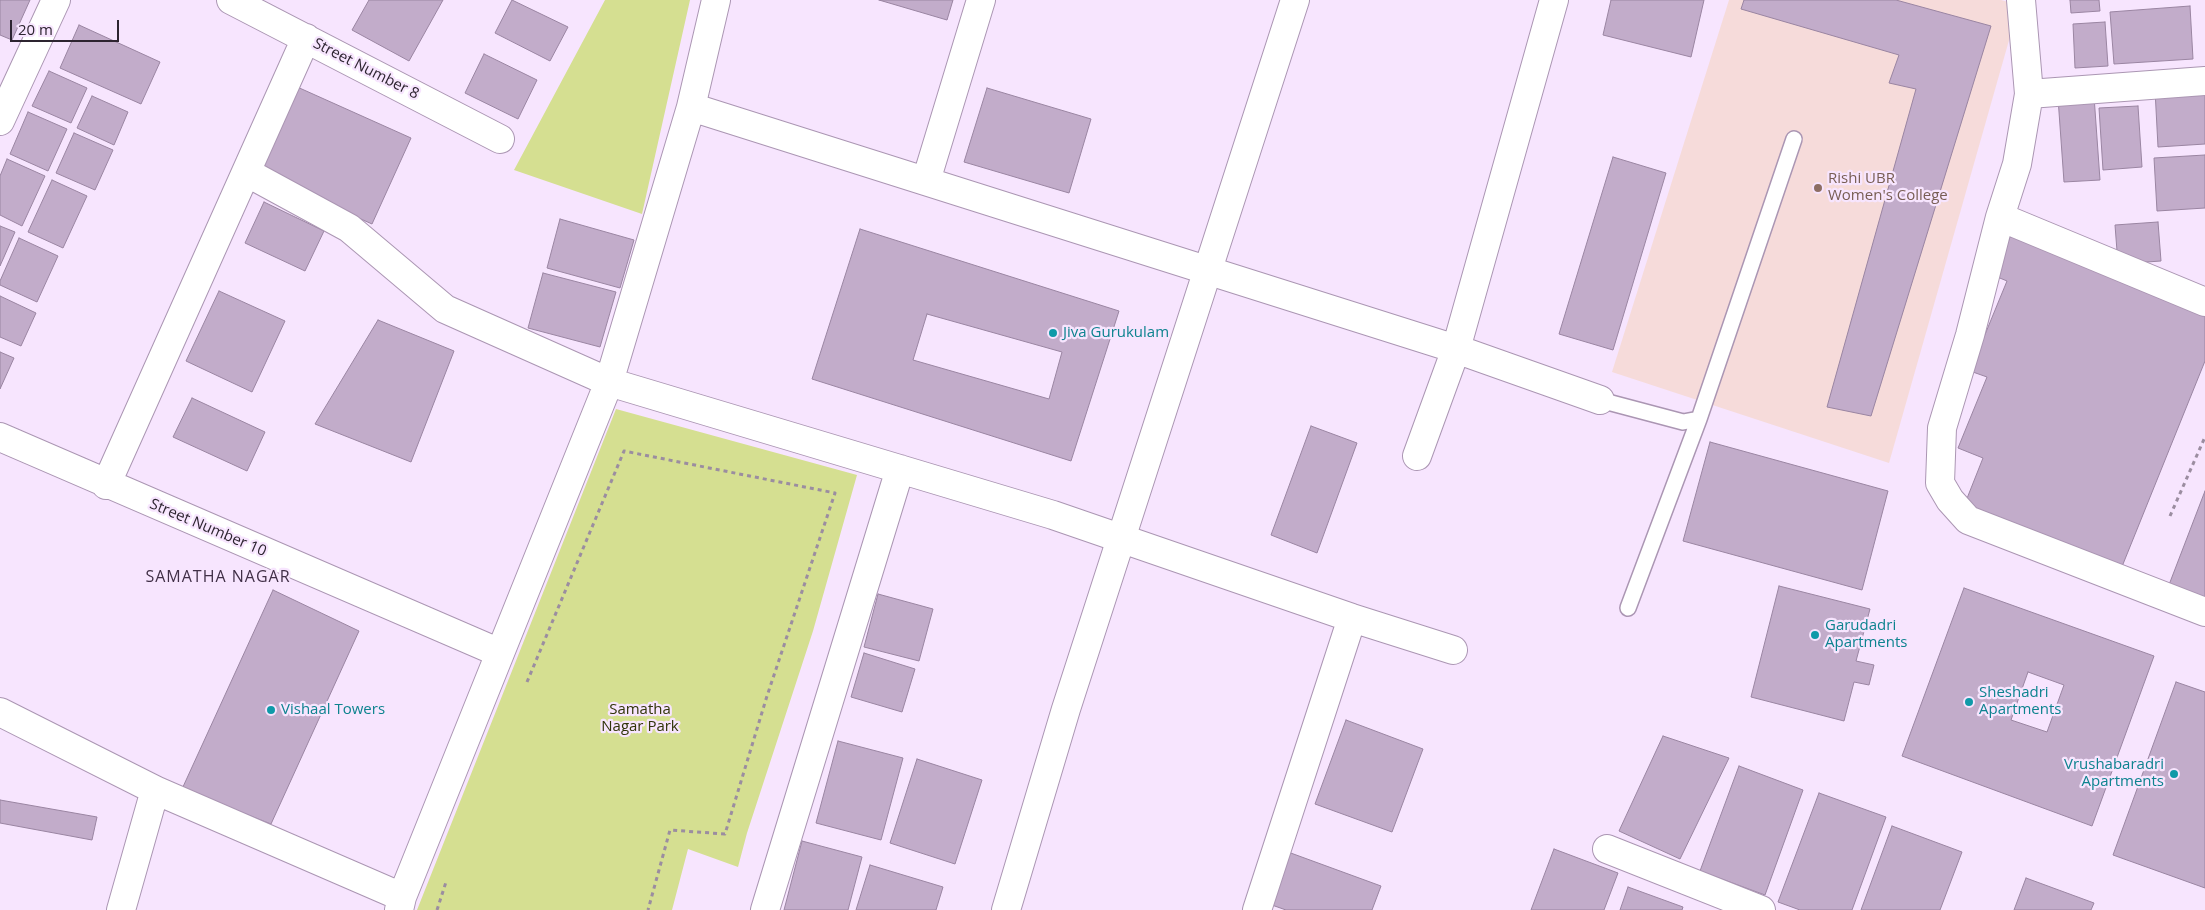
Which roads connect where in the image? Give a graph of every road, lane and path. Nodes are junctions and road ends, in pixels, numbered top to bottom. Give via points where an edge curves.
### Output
1 (56, 0) edge
2 (232, 0) edge
3 (716, 0) edge
4 (980, 0) edge
5 (1295, 0) edge
6 (1554, 0) edge
7 (2021, 0) edge
8 (306, 38) junction
9 (2205, 81) edge
10 (2029, 94) junction
11 (691, 107) junction
12 (0, 121) edge
13 (500, 139) dead end
14 (1794, 139) dead end
15 (246, 172) junction
16 (926, 181) junction
17 (2004, 206) junction
18 (1208, 270) junction
19 (2205, 302) edge
20 (1456, 349) junction
21 (609, 382) junction
22 (1600, 400) joint
23 (1699, 419) junction
24 (0, 437) edge
25 (2205, 437) edge
26 (1417, 456) dead end
27 (900, 470) junction
28 (106, 485) junction
29 (2170, 516) dead end
30 (1122, 538) junction
31 (1628, 608) dead end
32 (2205, 612) edge
33 (1352, 618) junction
34 (1453, 650) dead end
35 (500, 653) junction
36 (524, 688) dead end
37 (0, 712) edge
38 (155, 790) junction
39 (1608, 849) dead end
40 (446, 882) dead end
41 (400, 904) edge
42 (121, 910) edge
43 (437, 910) edge
44 (648, 910) edge
45 (765, 910) edge
46 (1006, 910) edge
47 (1257, 910) edge
48 (1761, 910) edge

1 - 12 street
2 - 8 street, Street Number 8
3 - 11 street
4 - 16 street
5 - 18 street
6 - 20 street
7 - 10 street
8 - 13 street, Street Number 8
8 - 15 street
9 - 10 street
10 - 17 street via 2017,164
11 - 16 street
11 - 21 street
14 - 23 lane
15 - 21 street via 349,228 445,309
15 - 28 street
16 - 18 street
17 - 19 street
17 - 32 street via 1942,428 1940,483 1968,520
18 - 20 street
18 - 30 street
20 - 22 street
20 - 26 street
21 - 27 street
21 - 35 street
22 - 23 lane via 1683,422
23 - 31 lane
24 - 28 street, Street Number 10
25 - 29 path
27 - 30 street
27 - 45 street
28 - 35 street, Street Number 10
30 - 33 street
30 - 46 street via 1066,709
33 - 34 street
33 - 47 street
35 - 41 street
36 - 44 path via 624,451 835,493 766,696 725,834 670,830
37 - 38 street
38 - 41 street
38 - 42 street
39 - 48 street
40 - 43 path

